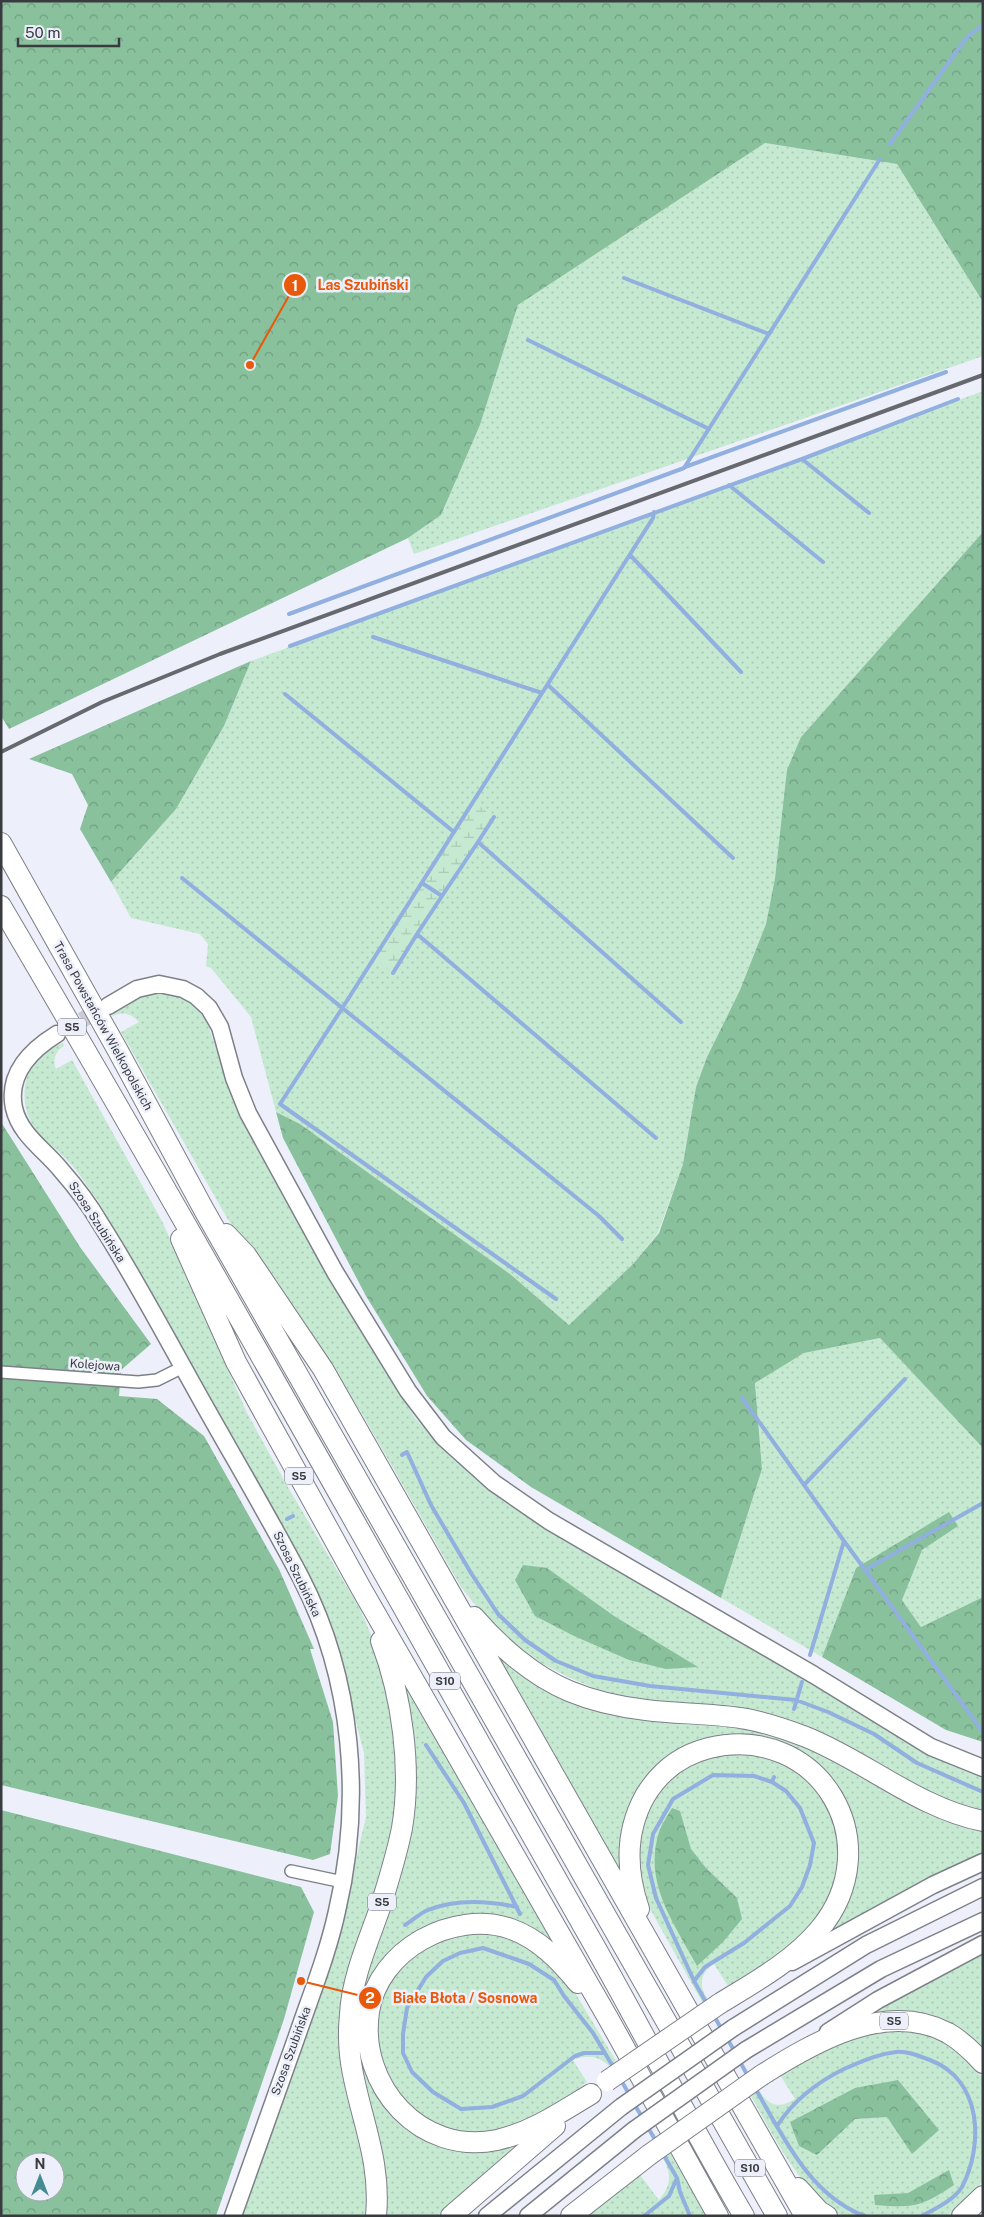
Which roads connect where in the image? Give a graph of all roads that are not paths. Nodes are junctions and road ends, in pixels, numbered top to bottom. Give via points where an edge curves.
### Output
1 (1, 843) edge
2 (1, 906) edge
3 (108, 1006) tunnel mouth
4 (57, 1034) tunnel mouth
5 (141, 1148) junction
6 (204, 1210) junction
7 (183, 1367) junction
8 (1, 1372) edge
9 (448, 1585) junction
10 (362, 1590) junction
11 (983, 1768) edge
12 (983, 1821) edge
13 (983, 1862) edge
14 (291, 1871) dead end
15 (343, 1882) junction
16 (983, 1887) edge
17 (983, 1921) edge
18 (983, 1944) edge
19 (655, 1953) junction
20 (753, 1983) junction
21 (608, 2018) junction
22 (799, 2051) junction
23 (983, 2063) edge
24 (591, 2094) junction
25 (773, 2159) junction
26 (983, 2196) edge
27 (575, 2213) edge
28 (716, 2213) edge
29 (233, 2216) edge
30 (376, 2216) edge
31 (450, 2216) edge
32 (487, 2216) edge
33 (528, 2216) edge
34 (744, 2216) edge
35 (777, 2216) edge
36 (805, 2216) edge
37 (827, 2216) edge
38 (962, 2216) edge

1 - 6 highway, Trasa Powstańców Wielkopolskich / S5
2 - 5 highway, S5
3 - 11 street via 137,989 159,984 183,989 209,1008 220,1027 248,1113 335,1272 408,1392 443,1437 494,1483 548,1520 931,1747
4 - 7 street, Szosa Szubińska via 28,1056 18,1073 13,1092 14,1111 28,1136 59,1166 98,1219
5 - 10 highway, S5 via 236,1362
5 - 34 highway, S10 via 625,1999
6 - 9 highway, S5 via 246,1255 323,1369
6 - 35 highway, S10
7 - 8 street, Kolejowa via 157,1380 138,1382
7 - 15 street, Szosa Szubińska via 302,1581 318,1616 337,1674 351,1788 350,1835
9 - 12 highway via 479,1623 508,1651 538,1674 569,1691 631,1708 741,1718 773,1726 807,1738 940,1809
9 - 19 highway, S5
10 - 21 highway
10 - 30 highway, S5 via 392,1675 399,1705 405,1798 392,1868 356,1982 350,2012 349,2045 353,2074 377,2172
13 - 20 street via 933,1885
14 - 15 street
15 - 29 street, Szosa Szubińska via 318,1975
16 - 32 street, bridge via 866,1945 734,2028 621,2107
17 - 33 street, bridge via 881,1969 746,2050 634,2130
18 - 22 street via 878,2000
19 - 20 highway via 633,1892 629,1857 630,1833 636,1813 652,1785 670,1765 695,1751 725,1744 753,1744 782,1752 820,1777 833,1797 842,1815 848,1841 848,1862 834,1908 818,1931 790,1958
19 - 25 highway, S5
20 - 24 highway, bridge
21 - 24 highway via 565,1968 534,1941 511,1929 470,1924 427,1936 406,1950 390,1967 376,1990 369,2011 371,2058 381,2085 394,2104 413,2122 437,2135 464,2142 495,2140 528,2131
21 - 28 highway
22 - 23 highway, S5 via 831,2036 893,2020 948,2033
22 - 27 highway, S5, bridge via 649,2155
24 - 31 highway
25 - 36 highway
25 - 37 highway, S5
26 - 38 highway

